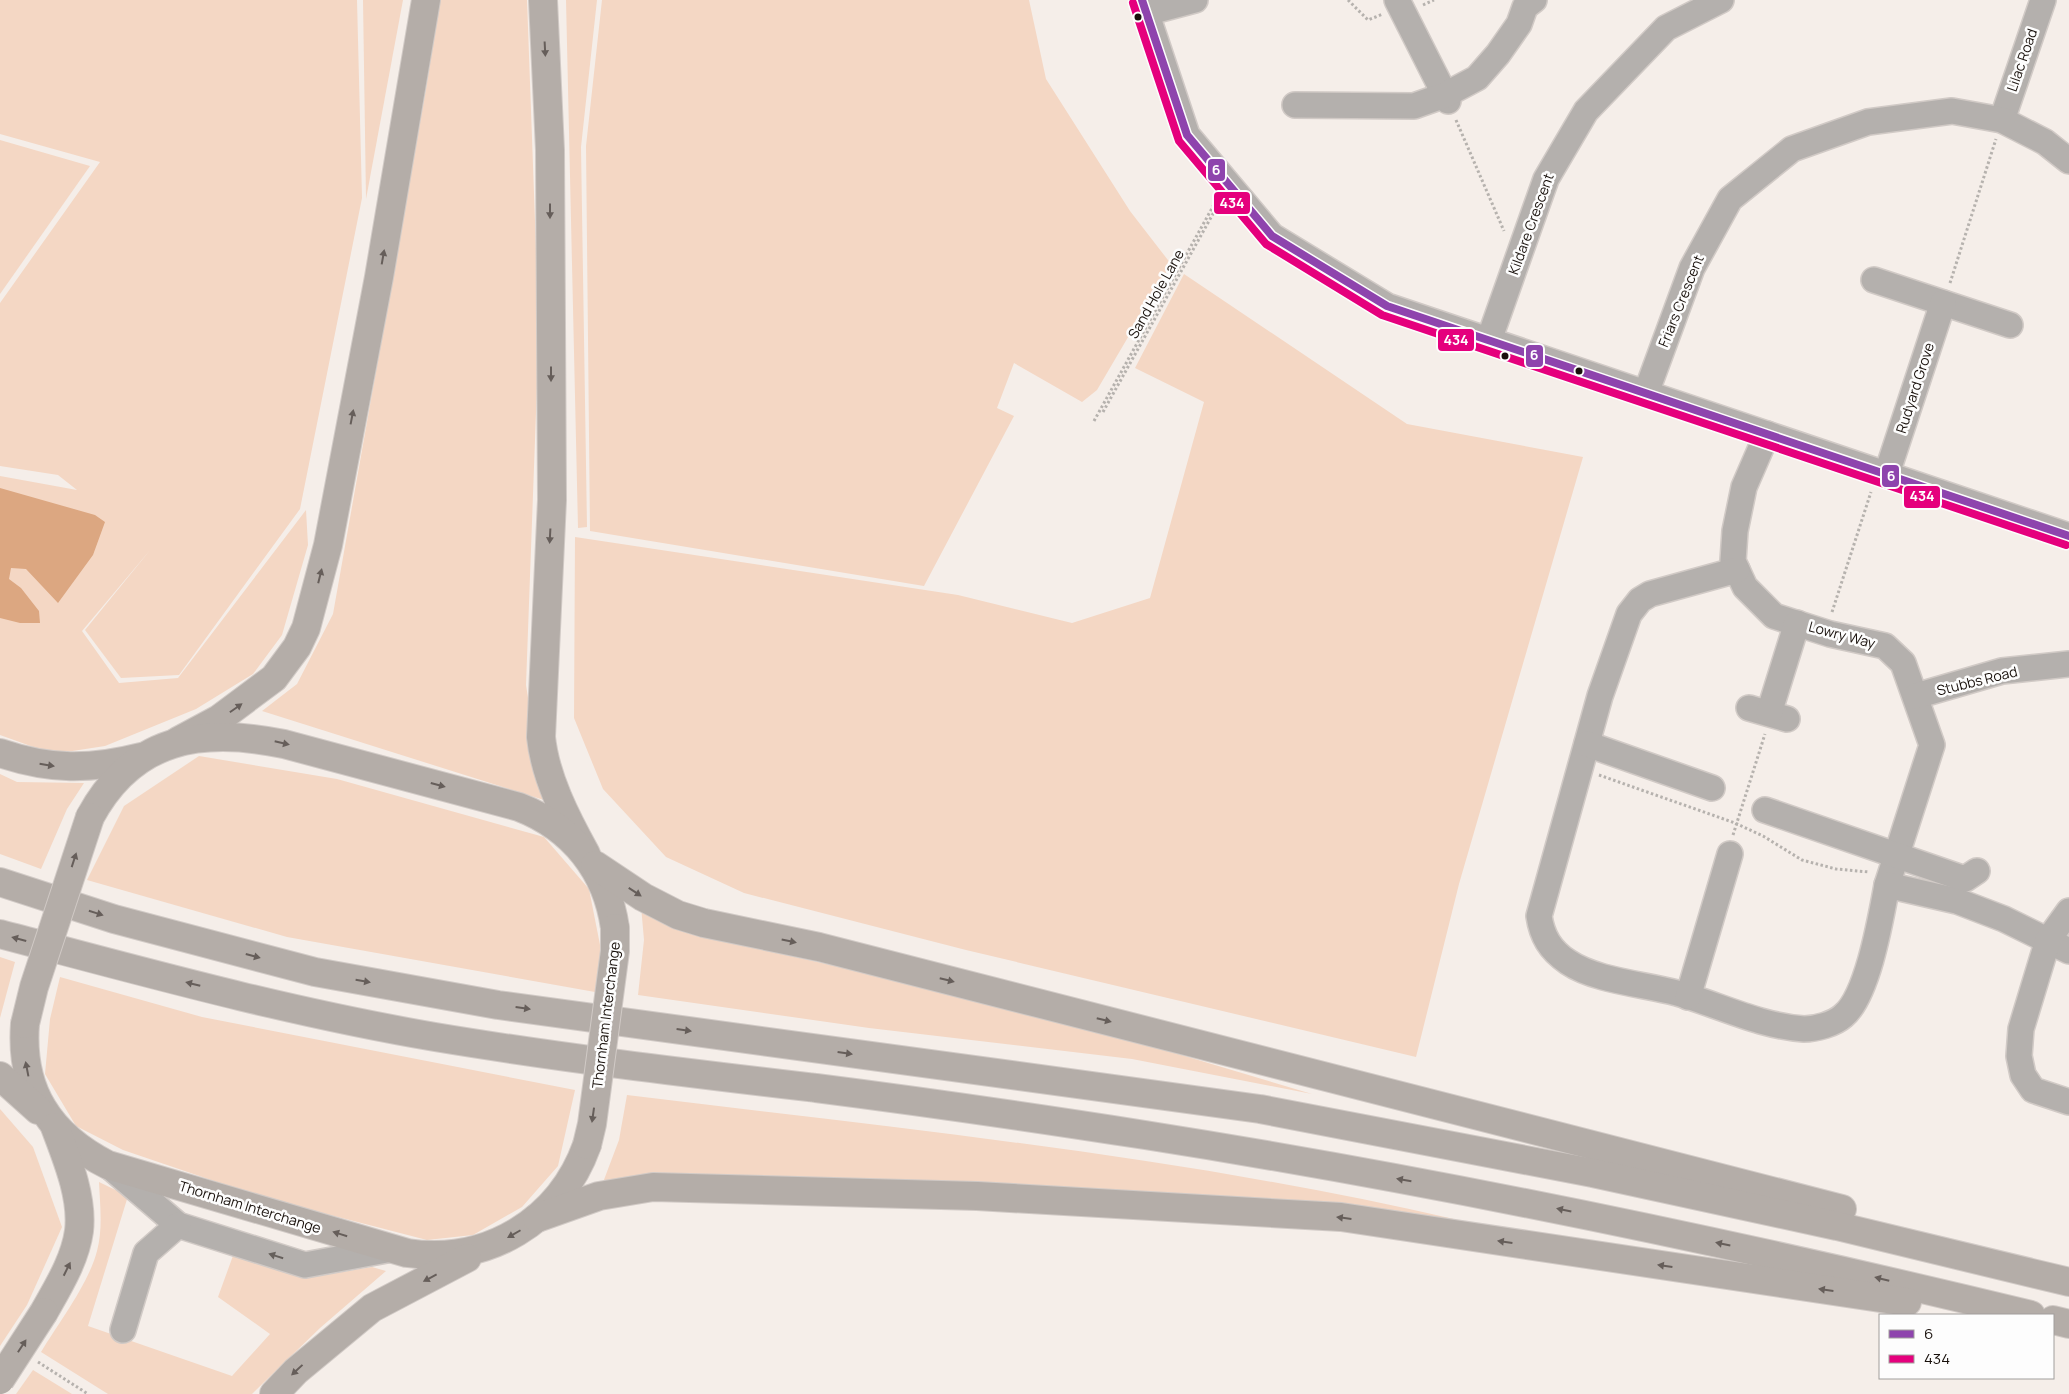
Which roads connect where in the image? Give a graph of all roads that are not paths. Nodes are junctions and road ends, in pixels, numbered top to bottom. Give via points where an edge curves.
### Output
1 (426, 0) edge
2 (543, 0) edge
3 (1195, 0) edge
4 (1534, 0) edge
5 (2042, 0) edge
6 (1706, 3) edge
7 (1398, 4) edge
8 (1144, 7) edge
9 (1446, 98) junction
10 (1294, 104) dead end
11 (2002, 120) junction
12 (2069, 161) edge
13 (1874, 280) dead end
14 (1944, 303) junction
15 (2010, 325) dead end
16 (1490, 340) junction
17 (1646, 394) junction
18 (1767, 434) junction
19 (1882, 472) junction
20 (2069, 536) edge
21 (1737, 570) junction
22 (1797, 623) junction
23 (2069, 664) edge
24 (1916, 696) junction
25 (1769, 714) road end
26 (178, 741) junction
27 (1587, 744) junction
28 (0, 753) edge
29 (144, 756) junction
30 (1712, 788) dead end
31 (1765, 810) dead end
32 (1730, 854) road end
33 (1896, 856) junction
34 (590, 860) junction
35 (1977, 871) dead end
36 (0, 882) edge
37 (1887, 885) junction
38 (2069, 911) edge
39 (0, 934) edge
40 (2058, 946) edge
41 (1688, 997) junction
42 (0, 1076) edge
43 (2069, 1102) edge
44 (52, 1123) junction
45 (108, 1165) junction
46 (537, 1218) junction
47 (178, 1225) junction
48 (488, 1247) junction
49 (392, 1249) junction
50 (2069, 1276) edge
51 (2069, 1282) edge
52 (1988, 1314) edge
53 (2027, 1314) edge
54 (2054, 1322) edge
55 (2069, 1326) edge
56 (123, 1330) dead end
57 (0, 1380) edge
58 (274, 1394) edge

26 -> 1 highway via 219,719 274,678 297,647 306,628 328,545
2 -> 34 highway via 550,150 552,500 541,737 551,779
3 - 8 street
4 - 9 street via 1526,7 1519,24 1498,54 1477,78
5 - 11 street, Lilac Road
6 - 16 street, Kildare Crescent via 1666,28 1586,111 1546,179
7 - 9 street
8 - 16 street via 1187,135 1272,236 1387,306
9 - 10 street via 1414,106
11 - 12 street, Friars Crescent via 2045,142
11 - 17 street, Friars Crescent via 1952,111 1868,122 1792,149 1730,199 1692,268
13 - 14 street
14 - 15 street
14 - 19 street, Rudyard Grove
16 - 17 street
17 - 18 street
18 - 19 street
18 - 21 street, Lowry Way via 1744,487 1732,561
19 - 20 street
21 - 22 street, Lowry Way via 1745,587 1774,616
21 - 27 street, Lowry Way via 1668,587 1640,600 1629,614
22 - 24 street, Lowry Way via 1885,646 1903,663
22 - 25 street
23 - 24 street, Stubbs Road via 2002,672
24 - 33 street, Lowry Way via 1932,745
26 - 29 highway, Thornham Interchange
26 -> 34 highway, Thornham Interchange via 212,737 259,738 510,805 544,818 570,838
27 - 30 street
27 - 41 street, Lowry Way via 1538,916 1542,934 1552,949 1568,962 1594,973
28 -> 29 highway via 34,763 70,768
44 -> 29 highway, Thornham Interchange, bridge via 30,1084 24,1051 25,1024 36,978 90,817 112,785
31 - 33 street
32 - 41 street
33 - 35 street via 1965,879
33 - 37 street, Lowry Way
34 -> 46 highway, Thornham Interchange, bridge via 610,903 615,928 592,1124 581,1162 567,1187
34 -> 50 highway via 660,907 704,924 828,950 1826,1205
36 -> 51 highway via 114,919 315,972 498,1005 1260,1109 1593,1173 1836,1226
37 - 40 street via 1957,901 2004,919
37 - 41 street, Lowry Way via 1866,973 1854,1004 1842,1017 1805,1029 1752,1018
38 - 40 street
53 -> 39 highway via 1824,1265 1320,1164 983,1111 530,1053 428,1036 308,1012
40 - 43 street via 2021,1029 2018,1056 2023,1075 2033,1090
42 - 44 highway
44 - 45 highway, Thornham Interchange via 79,1147
57 -> 44 highway, bridge via 44,1312 70,1263 79,1232 80,1214 74,1184
45 - 47 street
49 -> 45 highway, Thornham Interchange
46 -> 48 highway, Thornham Interchange via 509,1238
52 -> 46 highway via 1340,1217 977,1196 653,1187 599,1196
49 -> 47 street via 305,1265
47 - 56 street via 146,1253
48 - 49 highway, Thornham Interchange via 435,1256
48 -> 58 highway via 372,1308 296,1371
54 - 55 highway

